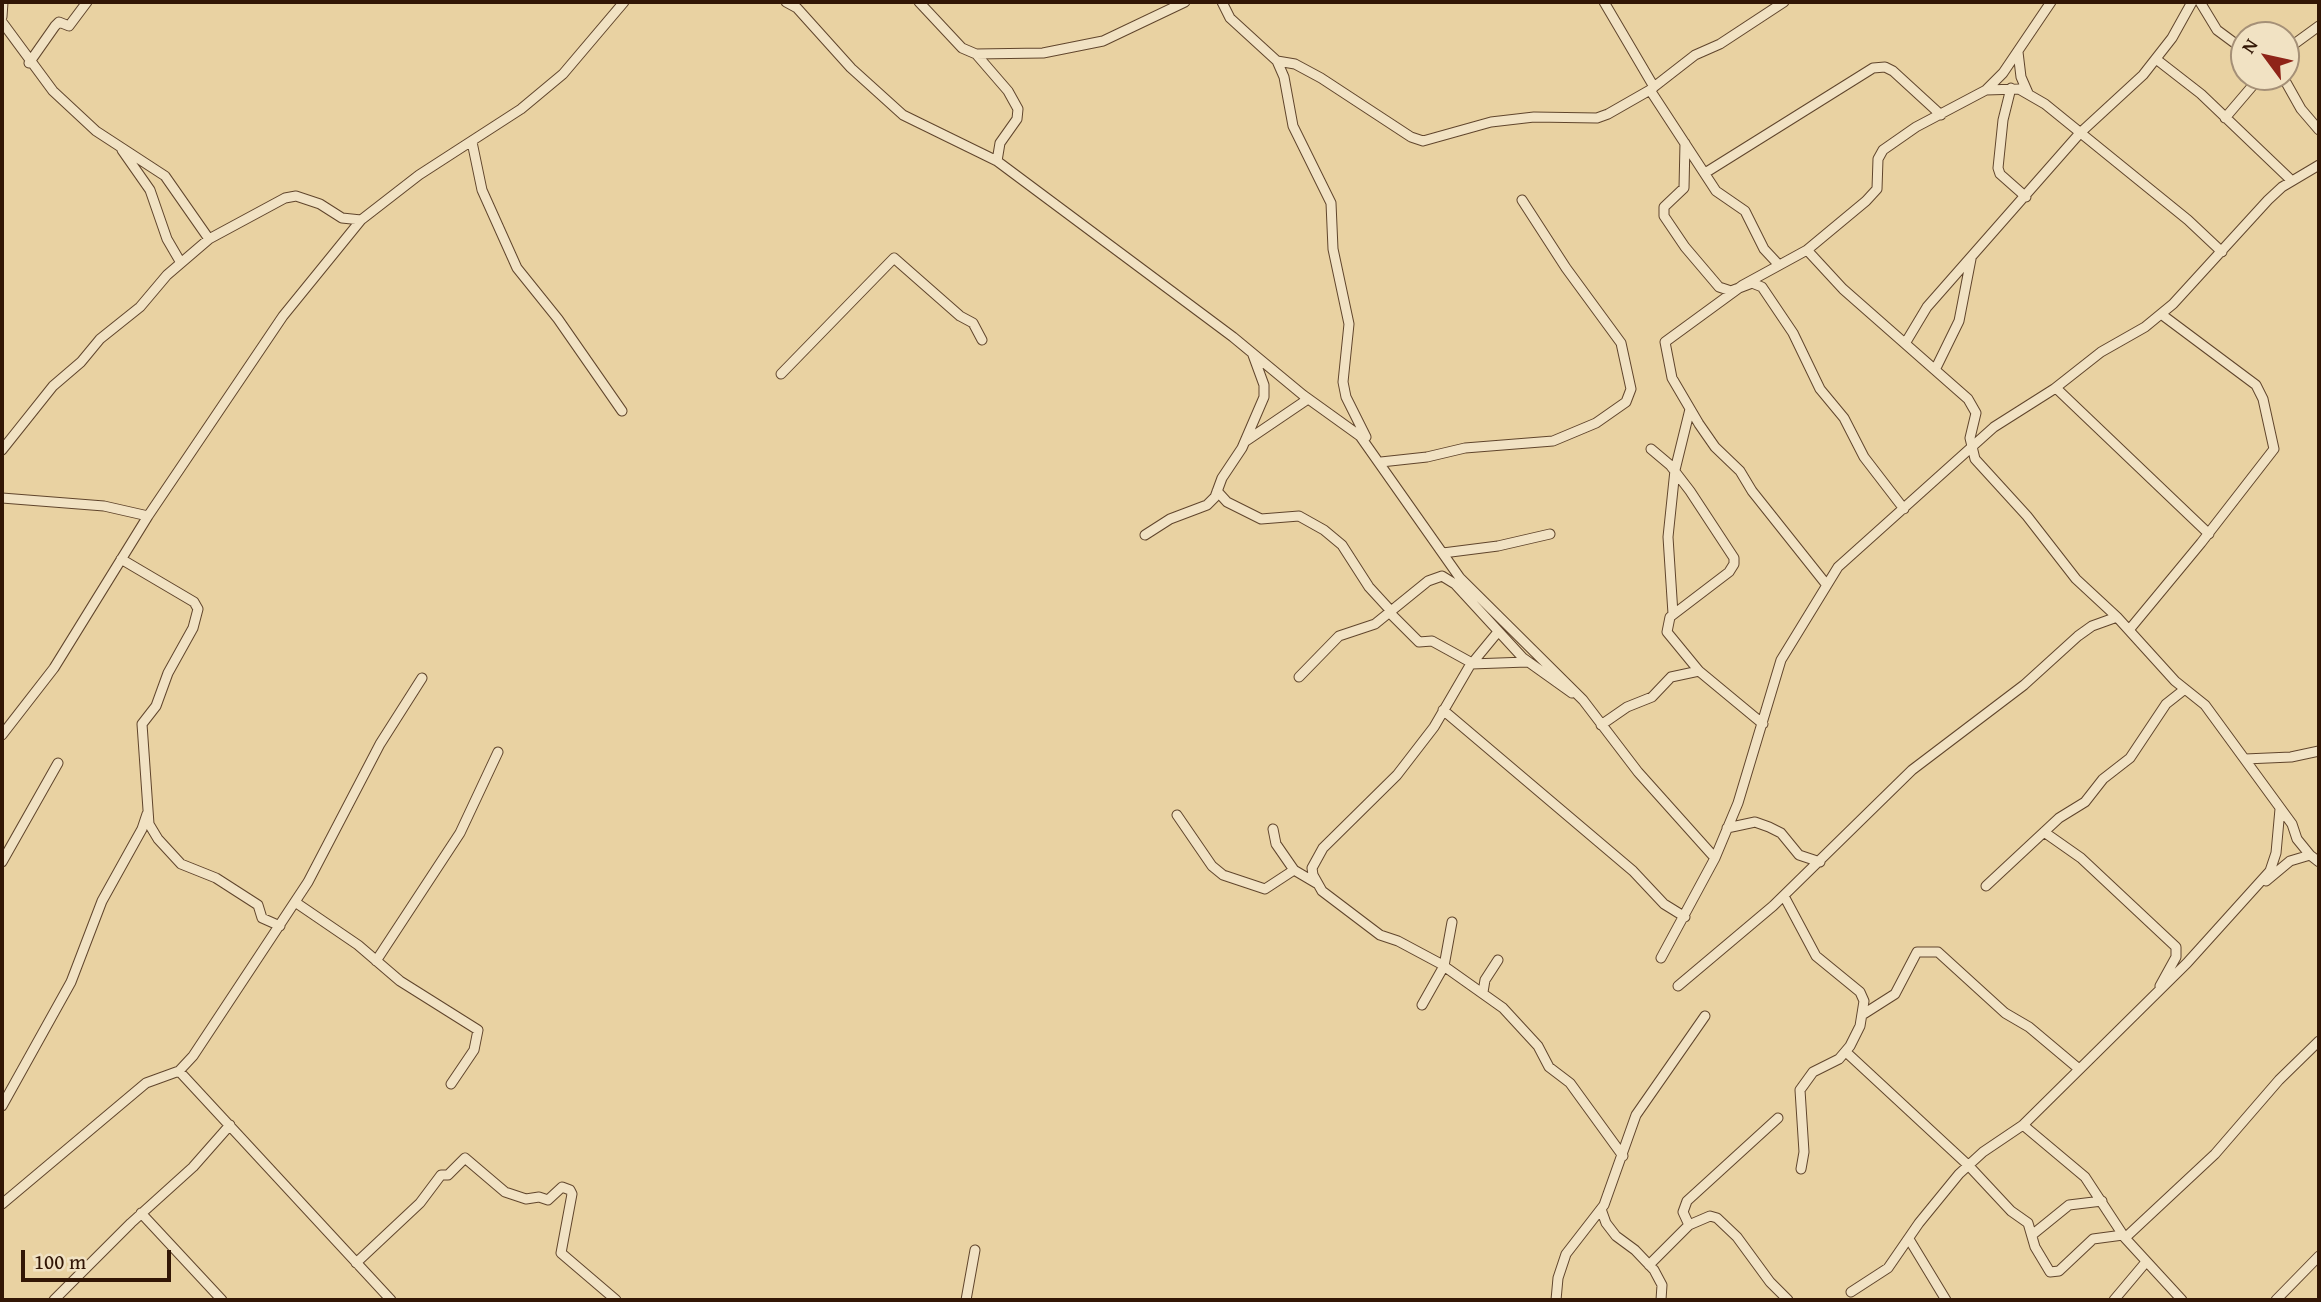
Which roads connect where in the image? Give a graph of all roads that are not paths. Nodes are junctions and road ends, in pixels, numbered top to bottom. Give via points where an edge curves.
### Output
1 (3, 2) edge
2 (87, 2) edge
3 (624, 2) edge
4 (786, 2) edge
5 (919, 2) edge
6 (1185, 2) edge
7 (1222, 2) edge
8 (1604, 2) edge
9 (1784, 2) edge
10 (2051, 2) edge
11 (2192, 2) edge
12 (2200, 2) edge
13 (2, 17) edge
14 (2, 22) edge
15 (2319, 26) edge
16 (2230, 40) edge
17 (2300, 40) edge
18 (2018, 52) junction
19 (976, 54) junction
20 (2156, 59) junction
21 (1276, 61) junction
22 (29, 63) junction
23 (2011, 88) junction
24 (1652, 89) junction
25 (1986, 90) junction
26 (2248, 91) edge
27 (2291, 91) edge
28 (2028, 93) junction
29 (1941, 115) junction
30 (2225, 118) junction
31 (2319, 130) edge
32 (2080, 133) junction
33 (472, 142) junction
34 (1685, 143) junction
35 (120, 147) junction
36 (996, 162) junction
37 (2319, 165) edge
38 (1705, 173) junction
39 (2292, 181) junction
40 (2026, 197) junction
41 (1522, 200) dead end
42 (361, 220) junction
43 (209, 239) junction
44 (1807, 250) junction
45 (2222, 252) junction
46 (1971, 257) junction
47 (181, 263) junction
48 (1778, 264) junction
49 (1743, 285) junction
50 (2161, 314) junction
51 (982, 340) dead end
52 (1906, 342) junction
53 (1252, 353) junction
54 (1936, 370) junction
55 (781, 374) dead end
56 (2056, 387) junction
57 (1308, 399) junction
58 (1690, 410) junction
59 (622, 411) dead end
60 (1245, 442) junction
61 (1369, 445) junction
62 (1651, 449) dead end
63 (1970, 449) junction
64 (2, 450) edge
65 (1381, 462) junction
66 (1675, 470) junction
67 (1217, 491) junction
68 (2, 499) edge
69 (1904, 509) junction
70 (148, 516) junction
71 (1550, 534) dead end
72 (2209, 534) junction
73 (1145, 535) dead end
74 (1443, 553) junction
75 (121, 559) junction
76 (1826, 584) junction
77 (1390, 612) junction
78 (1673, 614) junction
79 (2118, 617) junction
80 (2129, 630) junction
81 (1497, 633) junction
82 (1528, 662) junction
83 (1471, 664) junction
84 (1699, 671) junction
85 (1299, 677) dead end
86 (422, 678) dead end
87 (2185, 689) junction
88 (1583, 700) junction
89 (1443, 710) junction
90 (1763, 724) junction
91 (1601, 725) junction
92 (2, 735) edge
93 (2319, 751) edge
94 (498, 752) dead end
95 (2245, 759) junction
96 (58, 763) dead end
97 (2280, 809) junction
98 (147, 814) junction
99 (1177, 815) dead end
100 (1727, 828) junction
101 (1273, 829) dead end
102 (2044, 832) junction
103 (2310, 855) junction
104 (1715, 858) junction
105 (2, 862) edge
106 (1820, 862) junction
107 (2319, 862) edge
108 (1294, 870) junction
109 (1318, 884) junction
110 (1986, 886) dead end
111 (1784, 896) junction
112 (295, 902) junction
113 (1685, 917) junction
114 (1452, 922) dead end
115 (2221, 922) junction
116 (280, 926) junction
117 (1661, 958) dead end
118 (1498, 960) dead end
119 (376, 961) junction
120 (1444, 966) junction
121 (1678, 986) dead end
122 (2158, 991) junction
123 (1483, 992) junction
124 (1422, 1005) dead end
125 (1862, 1015) junction
126 (1704, 1016) dead end
127 (2319, 1041) edge
128 (1846, 1052) junction
129 (2078, 1069) junction
130 (179, 1071) junction
131 (451, 1084) dead end
132 (2, 1106) edge
133 (1778, 1118) dead end
134 (230, 1125) junction
135 (2023, 1125) junction
136 (1623, 1156) junction
137 (1969, 1166) junction
138 (1801, 1169) dead end
139 (2102, 1200) junction
140 (2, 1205) edge
141 (1601, 1209) junction
142 (141, 1213) junction
143 (1689, 1225) junction
144 (2032, 1235) junction
145 (2124, 1236) junction
146 (1909, 1239) junction
147 (975, 1250) dead end
148 (2319, 1256) edge
149 (2146, 1262) junction
150 (356, 1263) junction
151 (1650, 1265) junction
152 (1851, 1292) dead end
153 (1664, 1299) edge
154 (54, 1300) edge
155 (222, 1300) edge
156 (391, 1300) edge
157 (616, 1300) edge
158 (966, 1300) edge
159 (1556, 1300) edge
160 (1788, 1300) edge
161 (1947, 1300) edge
162 (2114, 1300) edge
163 (2182, 1300) edge
164 (2276, 1300) edge

1 - 13 street
2 - 22 street via 69,26 59,22 55,26
3 - 33 street via 563,74
4 - 36 street via 903,115
5 - 19 street via 962,48
6 - 19 street via 1103,41 1043,53
7 - 21 street via 1230,18
8 - 24 street
9 - 24 street via 1695,55
10 - 18 street
11 - 20 street
12 - 16 street via 2217,30
14 - 22 street
15 - 17 street
18 - 25 street
18 - 28 street
19 - 36 street via 1018,109
20 - 30 street
20 - 32 street
21 - 24 street via 1312,73 1423,141 1492,122 1597,118
21 - 61 street via 1284,77 1293,125 1328,193 1333,249 1349,324 1343,382
22 - 35 street via 70,107
23 - 25 street
23 - 28 street
23 - 40 street via 1998,168
24 - 34 street
25 - 29 street
26 - 30 street
27 - 31 street
28 - 32 street
29 - 38 street via 1893,71 1873,68
29 - 44 street via 1883,150 1873,195
30 - 39 street
32 - 40 street
32 - 45 street
33 - 42 street
33 - 59 street via 482,190 517,268
34 - 38 street
34 - 49 street via 1684,188 1664,206 1664,216 1719,287 1731,291
35 - 43 street via 165,176
35 - 47 street via 150,190 167,239
36 - 53 street
37 - 39 street
38 - 48 street via 1716,191 1745,211 1764,249
39 - 45 street via 2268,200
40 - 46 street
41 - 65 street via 1621,342 1630,389 1626,402 1596,423 1553,441 1465,447
42 - 43 street via 342,218 296,196
42 - 70 street via 283,316
43 - 47 street
44 - 48 street
44 - 52 street via 1843,289
45 - 50 street
46 - 52 street via 1927,307
46 - 54 street via 1959,321
47 - 64 street via 46,393
48 - 49 street
49 - 58 street via 1665,342 1672,378
49 - 69 street via 1762,287 1864,457
50 - 56 street
50 - 72 street via 2256,386 2274,446
51 - 55 street via 973,323 894,258
52 - 54 street
53 - 57 street
53 - 60 street via 1264,397
54 - 63 street via 1975,409
56 - 63 street via 1994,427
56 - 72 street
57 - 60 street
57 - 61 street
58 - 66 street
58 - 76 street
60 - 67 street
61 - 65 street
62 - 66 street
63 - 69 street
63 - 79 street via 2076,579
65 - 74 street
66 - 78 street via 1668,537
66 - 78 street via 1734,564
67 - 73 street via 1207,505 1170,519
67 - 77 street via 1227,502 1261,519 1299,516 1324,530 1342,545
68 - 70 street via 104,506
69 - 76 street via 1838,567
70 - 75 street
71 - 74 street
72 - 80 street
74 - 88 street via 1460,578
75 - 92 street via 54,668
75 - 98 street via 194,601 198,609 156,706 142,724
76 - 90 street via 1782,660
77 - 81 street via 1428,581 1442,576 1455,584
77 - 83 street via 1417,640 1432,642
77 - 85 street via 1375,624 1339,636
78 - 84 street via 1667,632
79 - 80 street
79 - 106 street via 2078,636 2024,685 1912,771
80 - 87 street
81 - 82 street
81 - 83 street
82 - 83 street
82 - 88 street
83 - 89 street
84 - 90 street
84 - 91 street via 1671,677 1652,697
86 - 112 street via 380,744
87 - 95 street via 2205,705
87 - 102 street via 2166,704 2130,758 2103,779 2085,802
88 - 91 street
89 - 109 street via 1397,775 1315,860 1312,868
89 - 113 street via 1633,872 1664,904
90 - 100 street
91 - 104 street
93 - 95 street
94 - 119 street via 460,833
95 - 97 street
96 - 105 street
97 - 103 street
97 - 115 street via 2270,871
98 - 116 street via 158,839 181,864 216,878 258,905 262,918
98 - 132 street via 102,901 71,982
99 - 108 street via 1223,875 1265,889
100 - 104 street
100 - 106 street via 1755,822 1769,827 1781,833 1799,855
101 - 108 street via 1276,844
102 - 110 street
102 - 122 street via 2081,858 2176,947 2176,957
103 - 107 street
103 - 115 street via 2290,861
104 - 113 street
106 - 111 street
108 - 109 street
109 - 120 street via 1380,935
111 - 121 street
111 - 125 street via 1816,956 1863,995
112 - 116 street
112 - 119 street
113 - 117 street
114 - 120 street
115 - 122 street
116 - 130 street via 211,1032
118 - 123 street
119 - 131 street via 446,1013 478,1030 474,1050
120 - 123 street
120 - 124 street
122 - 129 street
123 - 136 street via 1538,1045 1549,1067 1570,1083
125 - 128 street
125 - 129 street via 1895,995 1914,954 1938,952 2005,1013
126 - 136 street via 1636,1115
127 - 145 street via 2215,1154
128 - 137 street
128 - 138 street via 1813,1072 1800,1090
129 - 135 street
130 - 134 street
130 - 140 street via 146,1083
133 - 143 street via 1687,1201 1683,1212
134 - 142 street
134 - 150 street
135 - 137 street
135 - 139 street via 2085,1177
136 - 141 street
137 - 144 street via 2028,1223
137 - 146 street
139 - 144 street via 2068,1205
139 - 145 street
141 - 151 street via 1616,1236
141 - 159 street via 1566,1254
142 - 154 street
142 - 155 street
143 - 151 street
143 - 160 street via 1705,1216 1717,1218
144 - 145 street via 2040,1257 2055,1273 2095,1238
145 - 149 street
146 - 152 street via 1883,1273
146 - 161 street
147 - 158 street
148 - 164 street
149 - 162 street
149 - 163 street
150 - 156 street
150 - 157 street via 420,1203 441,1175 448,1175 465,1158 505,1192 526,1199 548,1200 562,1187 570,1190 561,1253
151 - 153 street via 1661,1281

